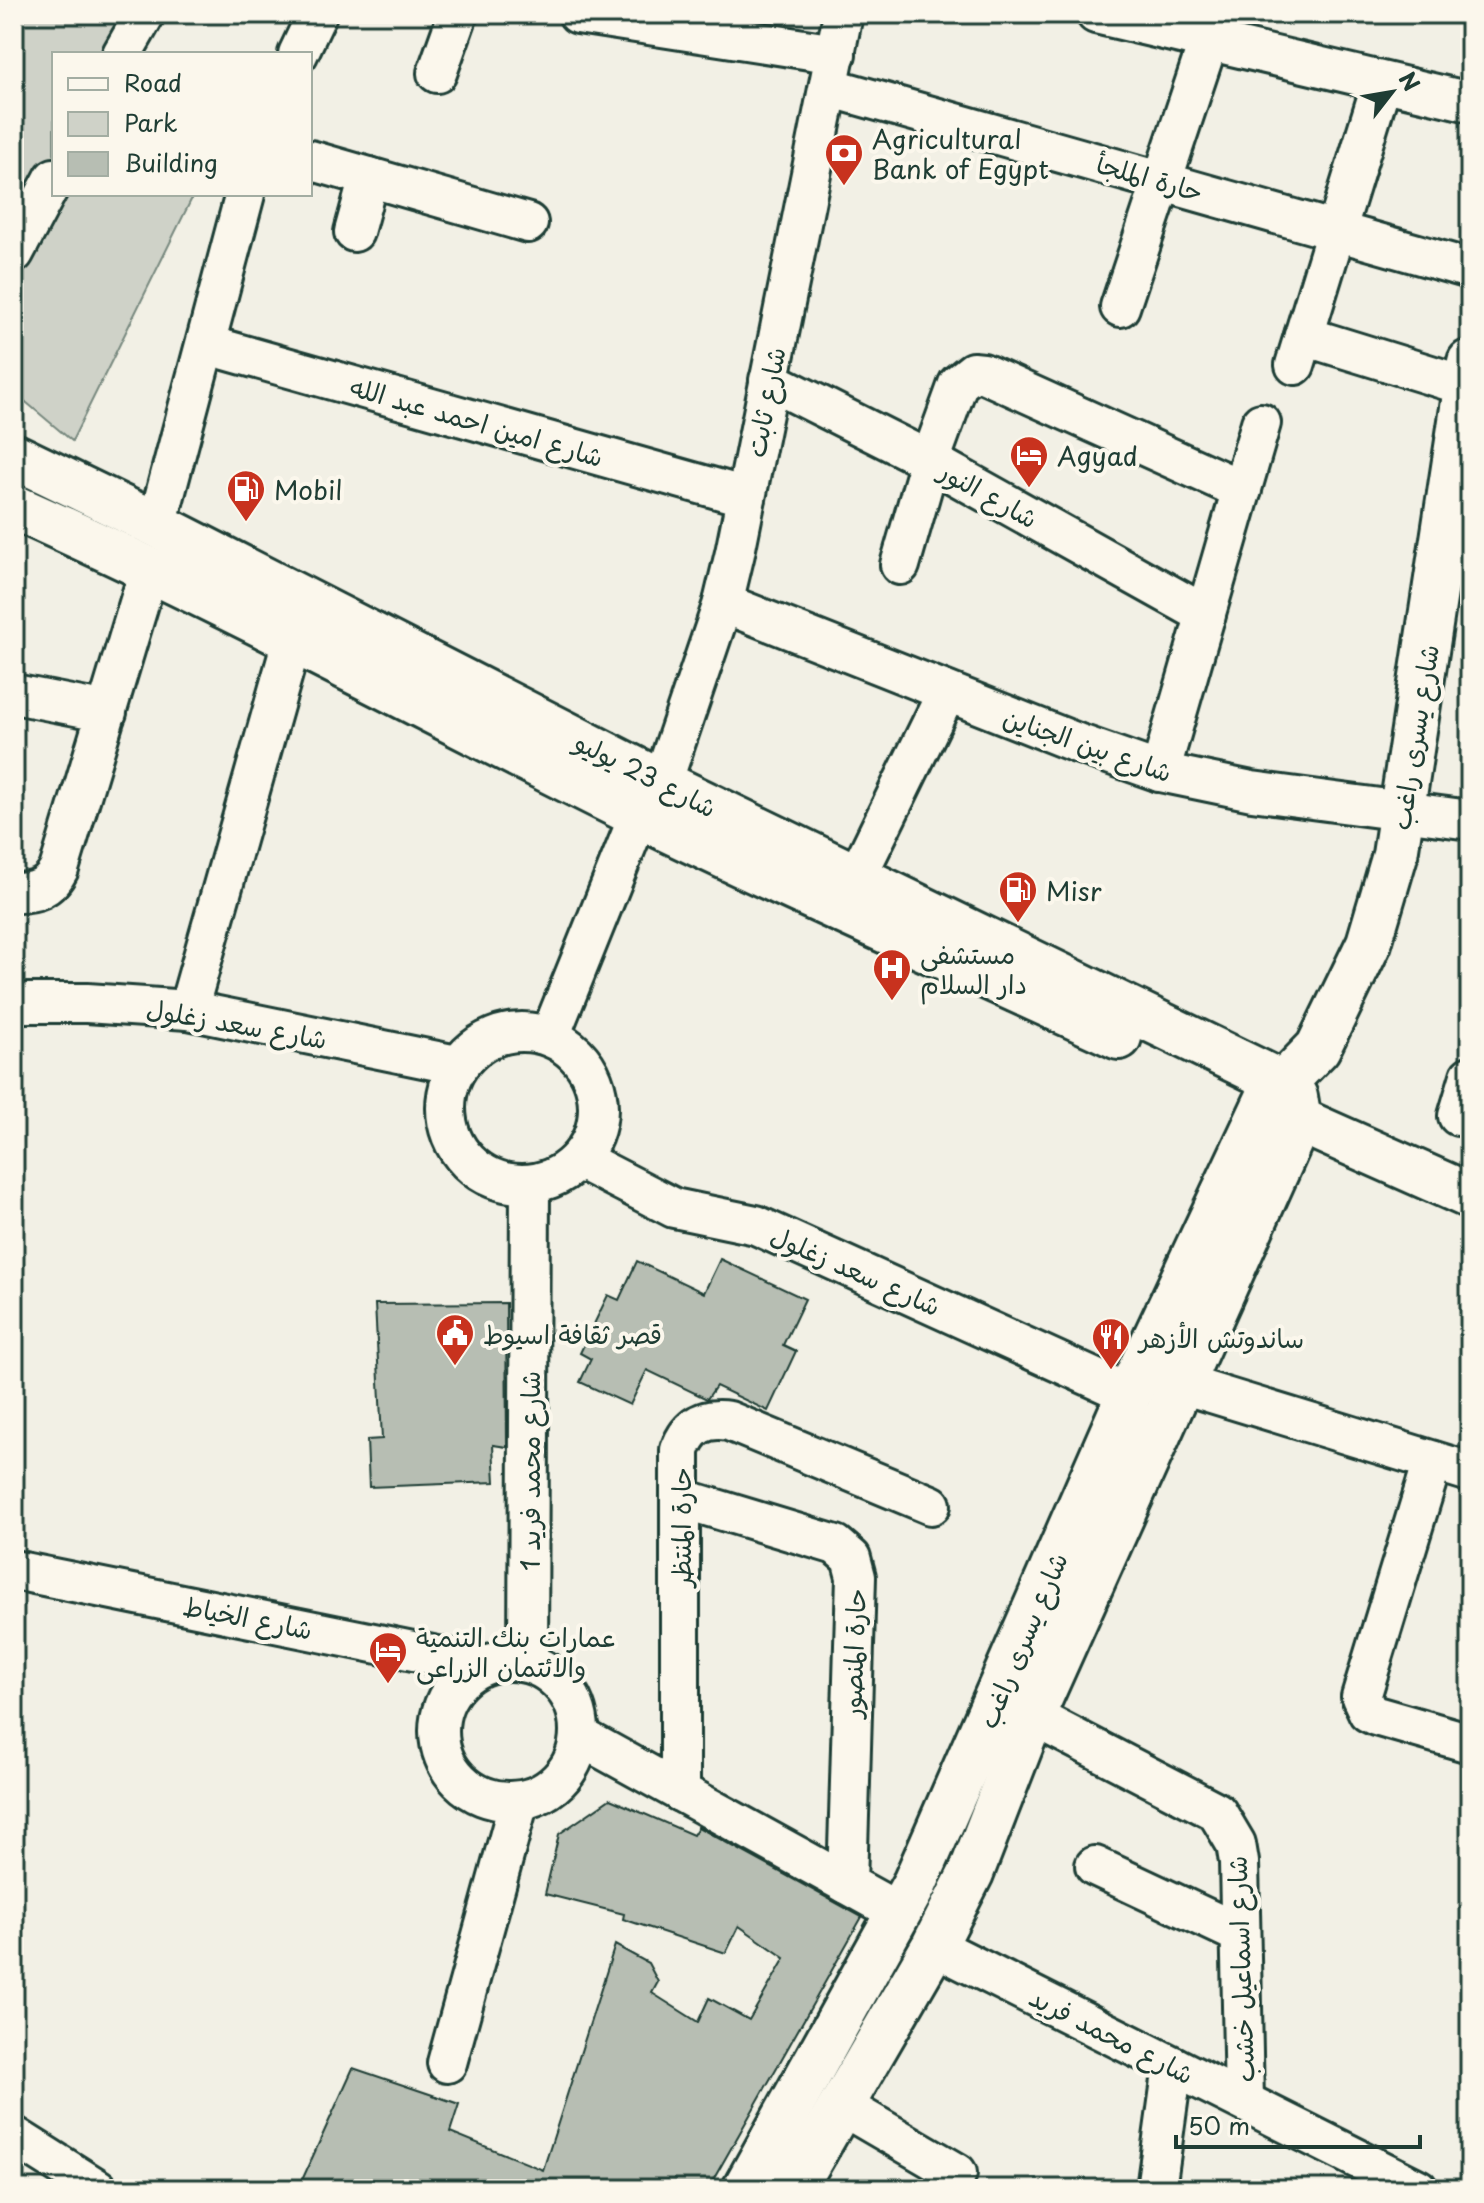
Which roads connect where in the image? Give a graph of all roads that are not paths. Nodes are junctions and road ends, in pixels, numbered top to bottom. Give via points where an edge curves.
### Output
1 (145, 14) edge
2 (317, 14) edge
3 (458, 14) edge
4 (578, 14) edge
5 (843, 14) edge
6 (1096, 14) edge
7 (1209, 40) junction
8 (123, 52) edge
9 (299, 52) edge
10 (832, 70) junction
11 (437, 73) dead end
12 (1382, 82) junction
13 (1470, 102) edge
14 (312, 161) edge
15 (369, 177) junction
16 (1162, 181) junction
17 (52, 182) edge
18 (245, 196) edge
19 (528, 223) dead end
20 (1337, 230) junction
21 (354, 232) dead end
22 (14, 253) edge
23 (1470, 269) edge
24 (1120, 307) dead end
25 (208, 345) junction
26 (1468, 374) edge
27 (769, 380) junction
28 (1261, 423) dead end
29 (14, 456) edge
30 (930, 461) junction
31 (1242, 490) junction
32 (746, 497) junction
33 (14, 507) edge
34 (157, 525) junction
35 (900, 565) dead end
36 (150, 567) junction
37 (723, 603) junction
38 (1206, 615) junction
39 (293, 638) junction
40 (947, 692) junction
41 (14, 694) edge
42 (107, 712) junction
43 (1160, 772) junction
44 (650, 799) junction
45 (1403, 810) junction
46 (1470, 820) edge
47 (856, 878) junction
48 (14, 893) edge
49 (14, 1003) edge
50 (188, 1010) junction
51 (550, 1036) junction
52 (457, 1065) junction
53 (1470, 1076) edge
54 (1282, 1103) junction
55 (1458, 1116) dead end
56 (579, 1159) junction
57 (530, 1184) junction
58 (1470, 1196) edge
59 (1179, 1383) junction
60 (1129, 1394) junction
61 (1433, 1461) junction
62 (1470, 1472) edge
63 (680, 1498) junction
64 (931, 1505) dead end
65 (14, 1570) edge
66 (528, 1662) junction
67 (482, 1665) junction
68 (1032, 1716) junction
69 (579, 1736) junction
70 (1470, 1743) edge
71 (680, 1792) junction
72 (519, 1801) junction
73 (1095, 1866) dead end
74 (847, 1884) junction
75 (900, 1913) junction
76 (1240, 1934) junction
77 (934, 1946) junction
78 (447, 2063) dead end
79 (1173, 2066) junction
80 (1244, 2101) junction
81 (842, 2106) junction
82 (14, 2136) edge
83 (957, 2173) dead end
84 (98, 2189) edge
85 (745, 2189) edge
86 (793, 2189) edge
87 (1156, 2189) edge
88 (1418, 2189) edge

1 - 8 street
2 - 9 street
3 - 11 street
4 - 10 street, حارة الملجأ
5 - 10 street, شارع ثابت
6 - 7 street
7 - 12 street
7 - 16 street
10 - 16 street, حارة الملجأ
10 - 27 street, شارع ثابت
12 - 13 street
12 - 20 street
14 - 15 street
15 - 19 street
15 - 21 street
16 - 20 street, حارة الملجأ
16 - 24 street
17 - 22 street
18 - 25 street
20 - 23 street, حارة الملجأ
20 - 26 street via 1300,350
25 - 32 street, شارع امين احمد عبد الله
25 - 34 street
26 - 45 main road, شارع يسرى راغب
27 - 30 street, شارع النور
27 - 32 street, شارع ثابت
28 - 31 street
29 - 34 main road, شارع 23 يوليو
30 - 31 street via 958,384 973,372
30 - 35 street
30 - 38 street, شارع النور
31 - 38 street
32 - 37 street, شارع ثابت
33 - 36 main road, شارع 23 يوليو
34 - 44 main road, شارع 23 يوليو
36 - 39 main road, شارع 23 يوليو
36 - 42 street
37 - 40 street, شارع بين الجناين
37 - 44 street, شارع ثابت
38 - 43 street
39 - 44 main road, شارع 23 يوليو
39 - 50 street
40 - 43 street, شارع بين الجناين
40 - 47 street
41 - 42 street
42 - 48 street via 55,878 39,891
43 - 45 street, شارع بين الجناين via 1252,791
44 - 47 main road, شارع 23 يوليو
44 - 51 street, شارع ثابت
44 - 54 main road, شارع 23 يوليو
45 - 46 street, شارع بين الجناين
45 - 54 main road, شارع يسرى راغب via 1384,900 1351,986
47 - 54 main road, شارع 23 يوليو
49 - 50 street, شارع سعد زغلول
50 - 52 street, شارع سعد زغلول
51 - 52 street via 509,1031 471,1049
51 - 56 street via 583,1062 596,1091 597,1122
52 - 57 street via 447,1088 450,1137 482,1174 505,1183
53 - 55 street
54 - 58 main road, شارع 23 يوليو
54 - 59 main road, شارع يسرى راغب
54 - 60 main road, شارع يسرى راغب
56 - 57 street via 565,1172
56 - 60 street, شارع سعد زغلول via 674,1208 756,1225
57 - 66 street, شارع محمد فريد 1
59 - 61 street
59 - 68 main road, شارع يسرى راغب
60 - 75 main road, شارع يسرى راغب
61 - 62 street
61 - 70 street via 1361,1697 1376,1716
63 - 64 street, حارة المنتظر via 684,1438 704,1421 717,1419
63 - 71 street, حارة المنتظر
63 - 74 street, حارة المنصور via 836,1545 851,1558 856,1577
65 - 67 street, شارع الخياط
66 - 67 street
66 - 69 street via 553,1677 572,1698
67 - 72 street via 451,1690 442,1708 441,1749 449,1768 479,1795
68 - 76 street, شارع اسماعيل خشب via 1217,1812 1236,1844
68 - 77 main road, شارع يسرى راغب via 976,1861
69 - 71 street
69 - 72 street via 571,1763 554,1786
71 - 74 street
72 - 78 street
73 - 76 street
74 - 75 street
75 - 85 main road, شارع يسرى راغب
76 - 80 street, شارع اسماعيل خشب
77 - 79 street, شارع محمد فريد
77 - 81 main road, شارع يسرى راغب
79 - 80 street, شارع محمد فريد
79 - 87 street
80 - 88 street, شارع محمد فريد
81 - 83 street
81 - 86 main road, شارع يسرى راغب
82 - 84 street

